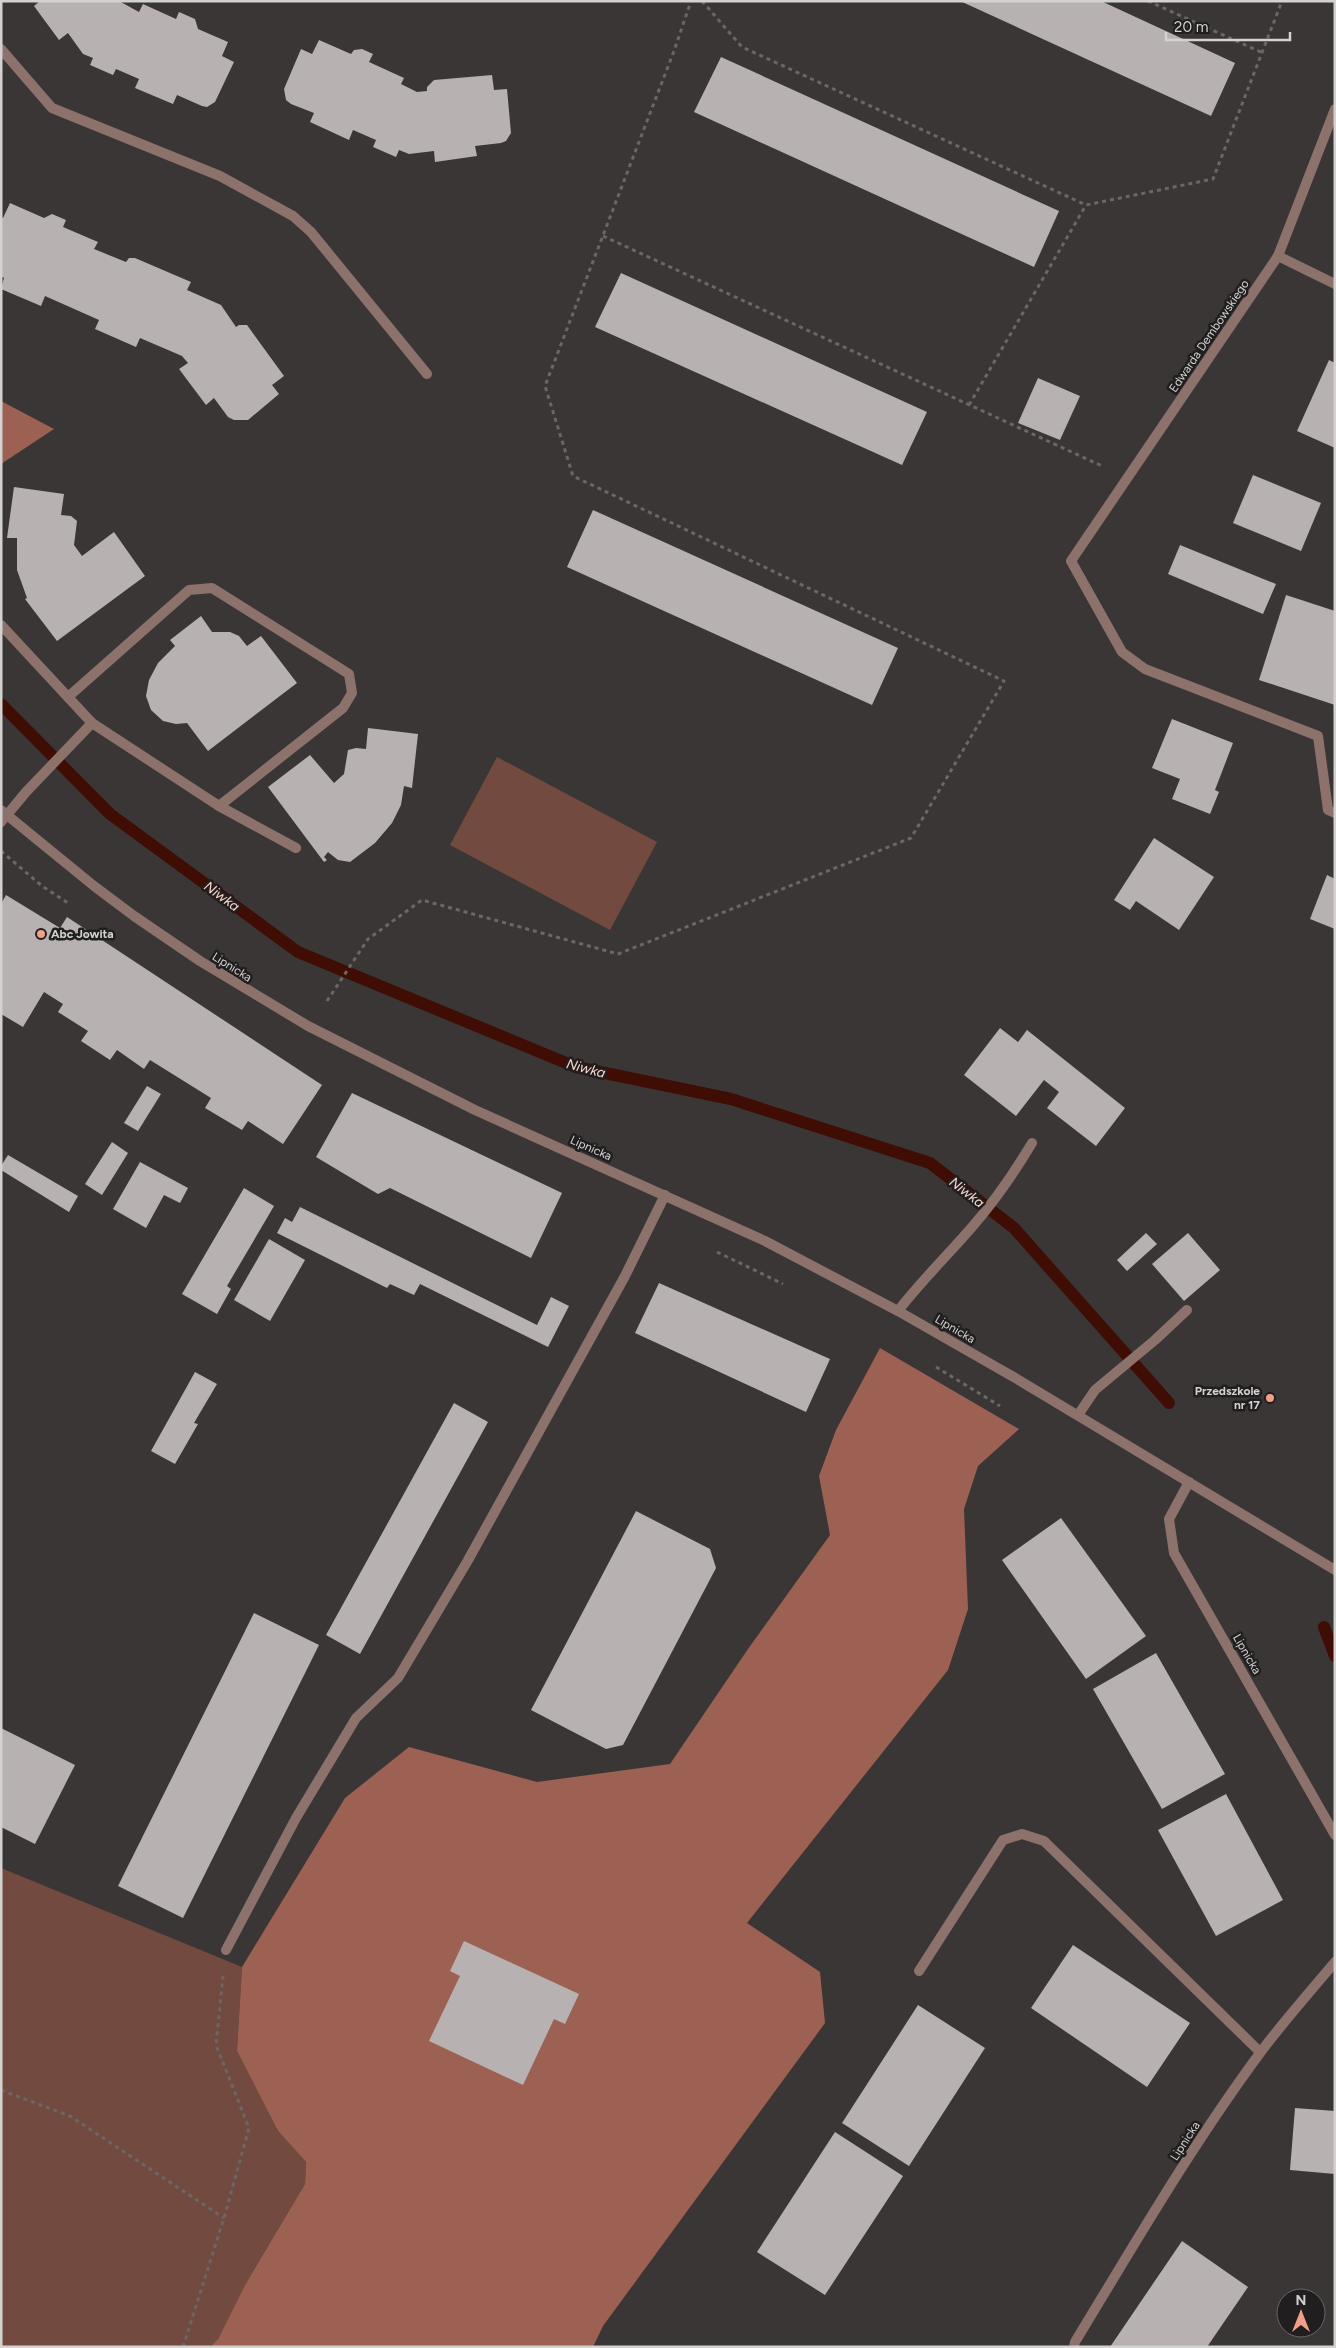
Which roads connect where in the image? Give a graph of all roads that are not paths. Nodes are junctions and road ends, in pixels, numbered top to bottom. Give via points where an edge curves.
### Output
1 (1, 49) edge
2 (1335, 109) edge
3 (1278, 256) junction
4 (1335, 284) edge
5 (428, 374) dead end
6 (1, 625) edge
7 (68, 697) junction
8 (92, 723) junction
9 (219, 806) junction
10 (1335, 813) edge
11 (3, 816) edge
12 (296, 848) dead end
13 (1032, 1143) dead end
14 (664, 1195) junction
15 (1187, 1310) dead end
16 (898, 1311) junction
17 (1078, 1416) junction
18 (1189, 1482) junction
19 (1335, 1570) edge
20 (1335, 1835) edge
21 (226, 1950) road end
22 (1335, 1962) edge
23 (920, 1971) dead end
24 (1260, 2052) junction
25 (1074, 2347) edge

1 - 5 street via 52,108 220,176 293,216 311,232
2 - 3 street, Edwarda Dembowskiego
3 - 4 street
3 - 10 street, Edwarda Dembowskiego via 1071,560 1122,652 1145,669 1318,736 1328,810
6 - 7 street
7 - 8 street
7 - 9 street via 189,590 212,588 349,674 352,693 343,708
8 - 9 street
8 - 11 street
9 - 12 street
11 - 14 street, Lipnicka via 127,911 260,999 475,1110
13 - 16 street via 1007,1184 973,1227
14 - 16 street, Lipnicka via 765,1241
14 - 21 street via 625,1276 467,1562 398,1678 356,1718 296,1818
15 - 17 street via 1095,1390
16 - 17 street, Lipnicka
17 - 18 street, Lipnicka
18 - 19 street, Lipnicka
18 - 20 street, Lipnicka via 1169,1519 1174,1553
22 - 24 street, Lipnicka
23 - 24 street via 1003,1840 1022,1834 1044,1841
24 - 25 street, Lipnicka via 1156,2208

